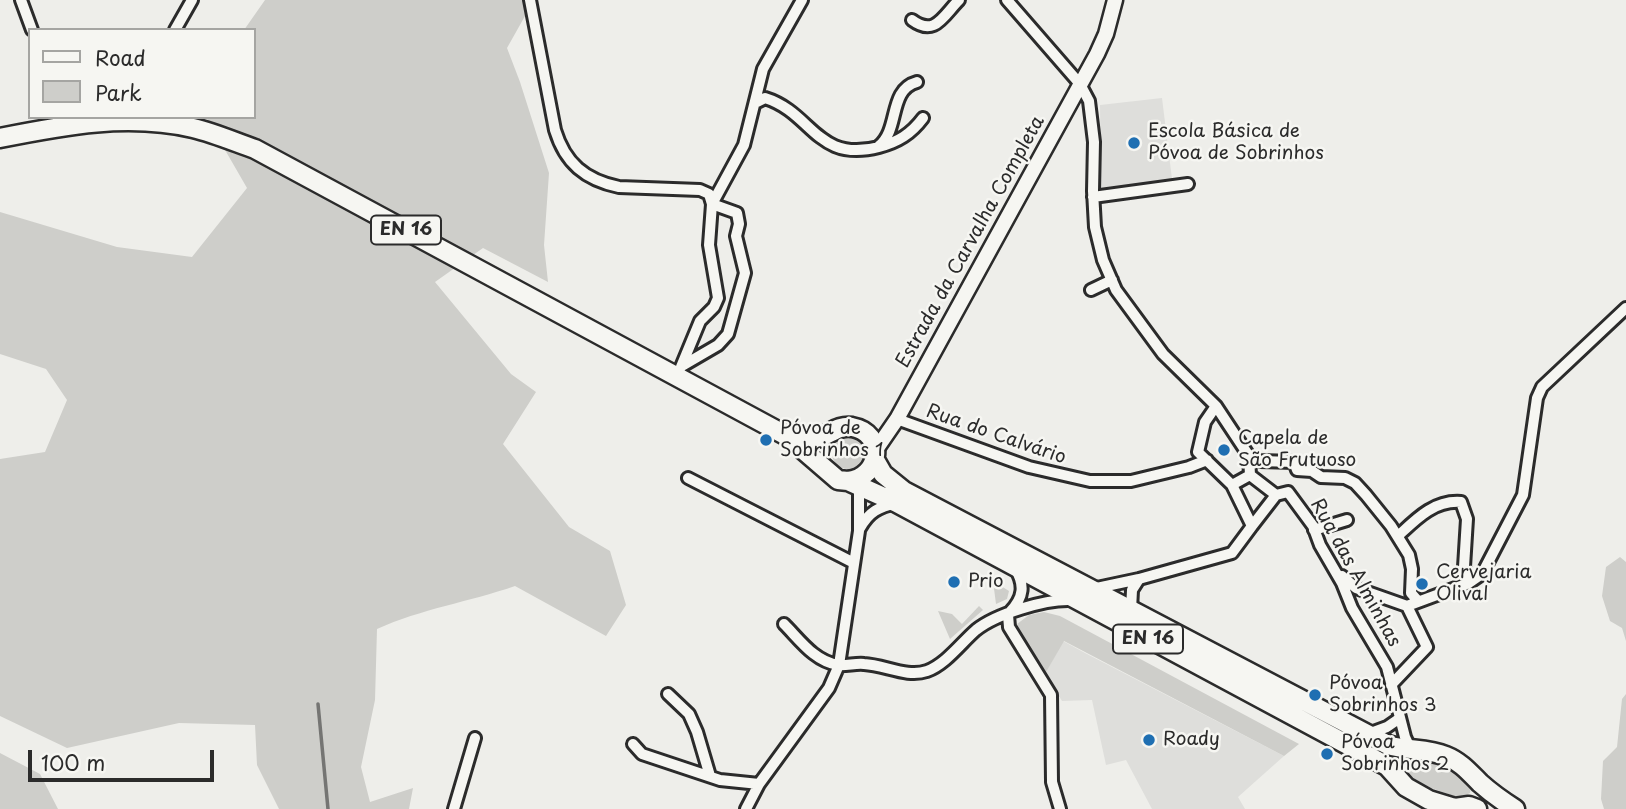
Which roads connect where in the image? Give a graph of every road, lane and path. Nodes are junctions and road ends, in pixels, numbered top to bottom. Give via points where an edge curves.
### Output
1 (21, 0) edge
2 (192, 0) edge
3 (530, 0) edge
4 (802, 0) edge
5 (959, 0) edge
6 (1007, 0) edge
7 (1115, 0) edge
8 (912, 20) dead end
9 (31, 28) edge
10 (176, 28) edge
11 (1091, 64) junction
12 (917, 82) dead end
13 (1080, 85) junction
14 (1072, 99) junction
15 (1089, 101) junction
16 (755, 103) junction
17 (923, 118) dead end
18 (146, 119) edge
19 (73, 120) edge
20 (0, 138) edge
21 (876, 148) junction
22 (1188, 184) dead end
23 (1093, 197) junction
24 (712, 204) junction
25 (1112, 280) junction
26 (1091, 290) dead end
27 (1626, 308) edge
28 (680, 371) junction
29 (1216, 406) junction
30 (897, 419) junction
31 (861, 430) junction
32 (829, 435) junction
33 (787, 436) junction
34 (875, 456) junction
35 (1249, 456) junction
36 (1207, 460) junction
37 (824, 468) junction
38 (1297, 470) junction
39 (1250, 475) junction
40 (688, 478) dead end
41 (853, 484) junction
42 (1232, 485) junction
43 (1288, 492) junction
44 (1276, 495) junction
45 (897, 503) junction
46 (1347, 520) dead end
47 (1252, 526) junction
48 (1314, 530) junction
49 (859, 531) junction
50 (1398, 536) junction
51 (854, 563) junction
52 (1015, 568) junction
53 (1337, 572) junction
54 (1139, 579) junction
55 (1472, 581) junction
56 (1092, 589) junction
57 (1074, 600) junction
58 (1418, 601) junction
59 (1407, 606) junction
60 (1131, 610) junction
61 (1008, 615) junction
62 (784, 624) dead end
63 (839, 665) junction
64 (1391, 685) junction
65 (668, 694) dead end
66 (1400, 718) junction
67 (1368, 734) junction
68 (475, 738) dead end
69 (633, 744) dead end
70 (1409, 751) junction
71 (710, 776) junction
72 (1398, 776) junction
73 (1479, 782) junction
74 (759, 784) junction
75 (1424, 801) edge
76 (753, 807) edge
77 (1468, 808) edge
78 (454, 809) edge
79 (1060, 809) edge
80 (1515, 809) edge

1 - 9 street
2 - 10 street
3 - 24 street via 555,130 568,160 607,185 700,190 709,194
4 - 16 street via 763,69
5 - 8 street via 929,28
6 - 13 street
7 - 11 street, Estrada da Carvalha Completa via 1107,34
11 - 13 street, Estrada da Carvalha Completa
11 - 15 street
12 - 21 street via 901,92 886,140
13 - 14 street, Estrada da Carvalha Completa
13 - 15 street
14 - 15 street
14 - 30 street, Estrada da Carvalha Completa
15 - 23 street
16 - 21 street via 765,97 775,100 837,148
16 - 24 street via 744,145
17 - 21 street via 895,143
18 - 19 main road, EN 16
18 - 28 main road, EN 16 via 194,128 255,149
19 - 20 main road, EN 16
22 - 23 street
23 - 25 street via 1100,249
24 - 28 street via 709,245 718,298 700,321
24 - 28 street via 737,213 736,236 744,273 728,334
25 - 26 street
25 - 29 street via 1163,354
27 - 55 street via 1542,387 1523,495 1496,551
28 - 33 main road, EN 16
29 - 35 street
29 - 36 street via 1200,439 1198,452
30 - 31 street via 880,433
30 - 34 street, Estrada da Carvalha Completa
30 - 36 street, Rua do Calvário via 1030,467 1090,481 1131,481
31 - 32 main road, EN 16 via 844,427
31 - 34 main road, EN 16
32 - 33 main road, EN 16 via 809,441
32 - 37 main road via 821,450
33 - 37 main road, EN 16
34 - 41 main road via 865,475
34 - 56 main road, EN 16 via 883,474 904,491
35 - 38 street via 1260,461 1294,462
35 - 39 street
36 - 42 street
37 - 41 main road, EN 16
38 - 43 street
38 - 50 street via 1354,483
39 - 42 street
39 - 44 street
40 - 51 street
41 - 45 main road, EN 16
41 - 49 street
42 - 47 street
43 - 44 street, Rua das Alminhas
43 - 48 street, Rua das Alminhas
44 - 47 street
45 - 49 street via 878,507
45 - 52 main road, EN 16
46 - 48 street
47 - 54 street via 1232,553
48 - 53 street, Rua das Alminhas
49 - 51 street
50 - 55 street via 1432,507 1461,502 1467,519 1464,567
50 - 58 street via 1411,561 1411,593
51 - 63 street
52 - 57 main road, EN 16
52 - 61 street via 1022,589 1020,601
53 - 59 street via 1356,588
53 - 64 street, Rua das Alminhas via 1387,667
54 - 56 street
54 - 60 street via 1132,590
55 - 58 street
56 - 60 main road, EN 16
57 - 61 street via 1057,599
57 - 72 main road, EN 16 via 1387,766
58 - 59 street
59 - 64 street via 1427,647
60 - 67 main road, EN 16
61 - 63 street via 979,628 929,671 863,663
61 - 79 street via 1009,627 1051,695 1052,782
62 - 63 street via 818,659
63 - 74 street via 830,688
64 - 66 street, Rua das Alminhas
65 - 71 street via 689,714
66 - 67 street
66 - 70 street
67 - 70 main road, EN 16
68 - 78 street
69 - 71 street via 642,754
70 - 72 main road via 1398,762
70 - 73 main road, EN 16 via 1422,749 1448,757 1471,771
71 - 74 street
72 - 75 main road, EN 16
73 - 77 main road, EN 16 via 1479,796
73 - 80 main road, EN 16
74 - 76 street
75 - 77 main road, EN 16

